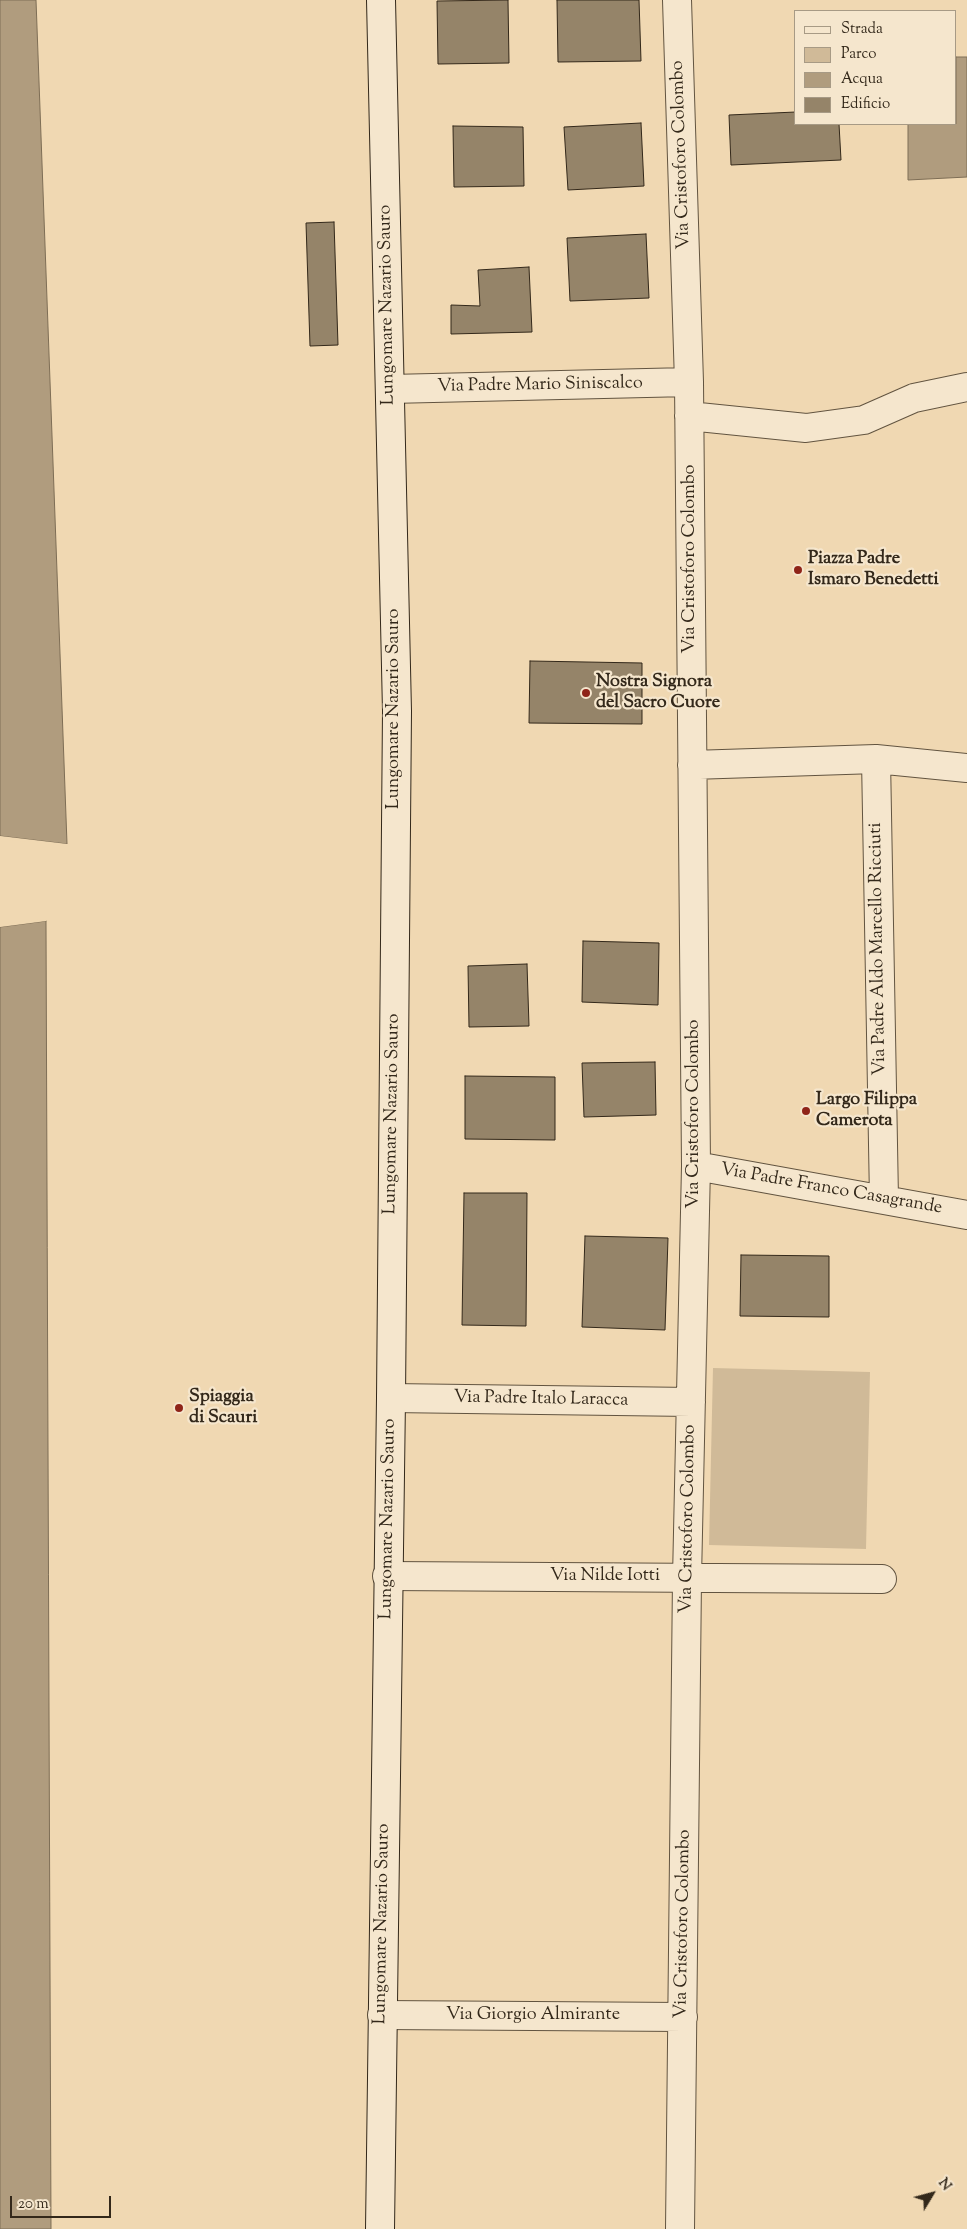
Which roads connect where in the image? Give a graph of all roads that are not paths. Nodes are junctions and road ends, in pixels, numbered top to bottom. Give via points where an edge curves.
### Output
1 (381, 0) edge
2 (678, 0) edge
3 (690, 382) junction
4 (967, 387) edge
5 (390, 389) junction
6 (689, 416) junction
7 (876, 759) junction
8 (692, 765) junction
9 (967, 768) edge
10 (696, 1166) junction
11 (884, 1200) junction
12 (967, 1215) edge
13 (391, 1398) junction
14 (691, 1402) junction
15 (387, 1576) junction
16 (687, 1578) junction
17 (882, 1579) dead end
18 (382, 2016) junction
19 (683, 2017) junction
20 (380, 2229) edge
21 (680, 2229) edge

1 - 5 street, Lungomare Nazario Sauro
2 - 3 street, Via Cristoforo Colombo
3 - 5 street, Via Padre Mario Siniscalco
3 - 6 street, Via Cristoforo Colombo
4 - 6 street via 914,398 864,420 806,428
5 - 13 street, Lungomare Nazario Sauro via 397,711
6 - 8 street, Via Cristoforo Colombo
7 - 8 street
7 - 9 street
7 - 11 street, Via Padre Aldo Marcello Ricciuti
8 - 10 street, Via Cristoforo Colombo
10 - 11 street, Via Padre Franco Casagrande
10 - 14 street, Via Cristoforo Colombo
11 - 12 street, Via Padre Franco Casagrande
13 - 14 street, Via Padre Italo Laracca
13 - 15 street, Lungomare Nazario Sauro
14 - 16 street, Via Cristoforo Colombo
15 - 16 street, Via Nilde Iotti
15 - 18 street, Lungomare Nazario Sauro
16 - 17 street, Via Nilde Iotti
16 - 19 street, Via Cristoforo Colombo
18 - 19 street, Via Giorgio Almirante
18 - 20 street, Lungomare Nazario Sauro
19 - 21 street, Via Cristoforo Colombo

